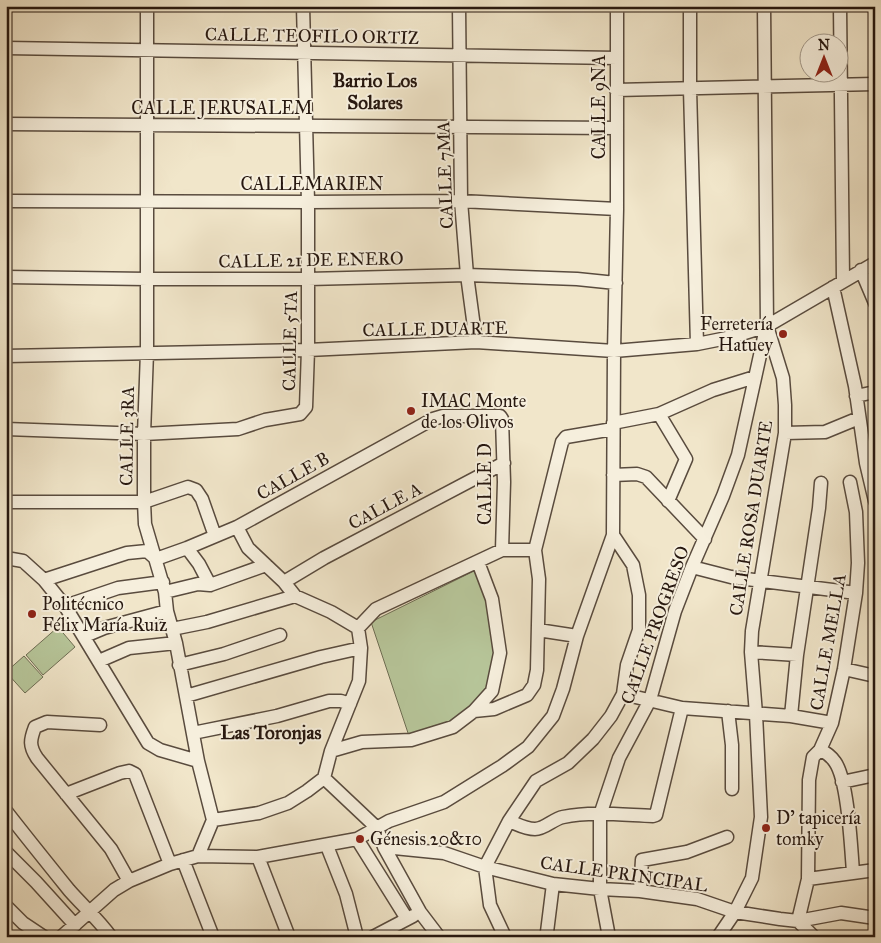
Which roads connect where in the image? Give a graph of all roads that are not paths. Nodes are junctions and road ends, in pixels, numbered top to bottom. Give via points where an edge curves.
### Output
1 (147, 6) edge
2 (303, 6) edge
3 (458, 6) edge
4 (617, 6) edge
5 (690, 6) edge
6 (764, 6) edge
7 (840, 6) edge
8 (6, 48) edge
9 (147, 50) junction
10 (304, 53) junction
11 (459, 55) junction
12 (617, 58) junction
13 (875, 84) edge
14 (840, 85) junction
15 (764, 87) junction
16 (690, 89) junction
17 (616, 90) junction
18 (6, 124) edge
19 (147, 126) junction
20 (307, 126) junction
21 (460, 127) junction
22 (617, 128) junction
23 (6, 201) edge
24 (462, 201) junction
25 (147, 202) junction
26 (308, 202) junction
27 (617, 208) junction
28 (875, 263) edge
29 (862, 270) junction
30 (467, 275) junction
31 (6, 277) edge
32 (308, 278) junction
33 (147, 279) junction
34 (616, 283) junction
35 (838, 284) junction
36 (875, 302) edge
37 (767, 326) junction
38 (476, 342) junction
39 (697, 344) junction
40 (308, 350) junction
41 (614, 351) junction
42 (147, 352) junction
43 (6, 356) edge
44 (755, 377) junction
45 (875, 392) edge
46 (856, 396) junction
47 (660, 414) junction
48 (444, 416) joint
49 (859, 418) junction
50 (613, 426) junction
51 (6, 429) edge
52 (785, 433) junction
53 (144, 434) junction
54 (870, 458) edge
55 (504, 463) junction
56 (613, 475) junction
57 (850, 482) dead end
58 (821, 484) dead end
59 (874, 496) edge
60 (668, 501) junction
61 (6, 502) edge
62 (144, 502) junction
63 (237, 527) junction
64 (613, 535) junction
65 (215, 536) junction
66 (705, 539) junction
67 (187, 548) junction
68 (502, 550) junction
69 (535, 550) junction
70 (6, 558) edge
71 (156, 559) junction
72 (478, 562) junction
73 (266, 565) junction
74 (692, 567) junction
75 (44, 580) junction
76 (761, 581) junction
77 (284, 582) junction
78 (210, 585) junction
79 (164, 587) junction
80 (808, 587) junction
81 (856, 593) junction
82 (295, 596) junction
83 (65, 606) junction
84 (167, 611) junction
85 (358, 628) junction
86 (172, 630) junction
87 (538, 630) junction
88 (280, 635) dead end
89 (84, 636) junction
90 (577, 636) junction
91 (176, 643) junction
92 (361, 648) junction
93 (751, 652) junction
94 (797, 656) junction
95 (99, 662) junction
96 (180, 665) junction
97 (844, 669) junction
98 (875, 676) edge
99 (623, 694) junction
100 (186, 696) junction
101 (650, 700) junction
102 (350, 704) junction
103 (682, 708) junction
104 (474, 711) junction
105 (728, 711) junction
106 (756, 714) junction
107 (792, 716) junction
108 (832, 722) junction
109 (100, 724) dead end
110 (193, 733) junction
111 (820, 750) junction
112 (330, 751) junction
113 (198, 760) junction
114 (875, 775) edge
115 (324, 778) junction
116 (842, 782) junction
117 (732, 789) dead end
118 (66, 794) junction
119 (6, 811) edge
120 (600, 814) junction
121 (213, 820) junction
122 (509, 821) junction
123 (378, 828) junction
124 (727, 837) dead end
125 (357, 839) junction
126 (327, 846) junction
127 (384, 847) junction
128 (6, 852) edge
129 (198, 856) junction
130 (258, 856) junction
131 (183, 860) junction
132 (170, 864) junction
133 (485, 867) junction
134 (875, 870) edge
135 (853, 872) junction
136 (808, 879) junction
137 (129, 881) junction
138 (553, 884) junction
139 (600, 889) junction
140 (640, 891) junction
141 (6, 906) edge
142 (420, 912) junction
143 (735, 912) junction
144 (90, 913) junction
145 (875, 918) edge
146 (407, 919) junction
147 (798, 921) junction
148 (75, 925) junction
149 (723, 934) edge
150 (44, 937) edge
151 (61, 937) edge
152 (111, 937) edge
153 (213, 937) edge
154 (289, 937) edge
155 (357, 937) edge
156 (373, 937) edge
157 (439, 937) edge
158 (505, 937) edge
159 (548, 937) edge
160 (609, 937) edge
161 (814, 937) edge

1 - 9 street, CALLE 3RA
2 - 10 street, CALLE 5TA
3 - 11 street, CALLE 7MA
4 - 12 street, CALLE 9NA
5 - 16 street
6 - 15 street, CALLE ROSA DUARTE
7 - 14 street
8 - 9 street, CALLE TEOFILO ORTIZ
9 - 10 street, CALLE TEOFILO ORTIZ
9 - 19 street, CALLE 3RA
10 - 11 street, CALLE TEOFILO ORTIZ
10 - 20 street, CALLE 5TA
11 - 12 street, CALLE TEOFILO ORTIZ
11 - 21 street, CALLE 7MA
12 - 17 street, CALLE 9NA
13 - 14 street
14 - 15 street
14 - 35 street
15 - 16 street
15 - 37 street, CALLE ROSA DUARTE
16 - 17 street
16 - 39 street
17 - 22 street, CALLE 9NA
18 - 19 street, CALLE JERUSALEM
19 - 20 street, CALLE JERUSALEM
19 - 25 street, CALLE 3RA
20 - 21 street, CALLE JERUSALEM
20 - 26 street, CALLE 5TA
21 - 22 street, CALLE JERUSALEM
21 - 24 street, CALLE 7MA
22 - 27 street, CALLE 9NA
23 - 25 street, CALLEMARIEN
24 - 26 street, CALLEMARIEN
24 - 27 street, CALLEMARIEN
24 - 30 street, CALLE 7MA
25 - 26 street, CALLEMARIEN
25 - 33 street, CALLE 3RA
26 - 32 street, CALLE 5TA
27 - 34 street, CALLE 9NA
28 - 29 street, CALLE DUARTE
29 - 35 street, CALLE DUARTE
29 - 36 street
30 - 32 street, CALLE 21 DE ENERO
30 - 34 street, CALLE 21 DE ENERO
30 - 38 street, CALLE 7MA
31 - 33 street, CALLE 21 DE ENERO
32 - 33 street, CALLE 21 DE ENERO
32 - 40 street, CALLE 5TA
33 - 42 street, CALLE 3RA
34 - 41 street, CALLE 9NA
35 - 37 street, CALLE DUARTE
35 - 46 street
37 - 39 street, CALLE DUARTE
37 - 44 street, CALLE PROGRESO
37 - 52 street, CALLE ROSA DUARTE via 783,378
38 - 40 street, CALLE DUARTE
38 - 41 street, CALLE DUARTE
39 - 41 street, CALLE DUARTE
40 - 42 street, CALLE DUARTE
40 - 53 street, CALLE 5TA via 306,407 300,414 238,429
41 - 50 street, CALLE 9NA
42 - 43 street, CALLE DUARTE
42 - 53 street, CALLE 3RA
44 - 47 street via 713,390
44 - 66 street, CALLE PROGRESO via 738,455
45 - 46 street
46 - 49 street
47 - 50 street
47 - 60 street via 686,459
48 - 55 street, CALLE D via 500,416
48 - 63 street, CALLE B via 433,419
49 - 52 street via 825,432
49 - 54 street
50 - 56 street, CALLE 9NA
50 - 69 street via 566,437 562,442
51 - 53 street
52 - 76 street, CALLE ROSA DUARTE
53 - 62 street, CALLE 3RA
54 - 59 street
55 - 68 street, CALLE D
55 - 77 street, CALLE A
56 - 60 street via 646,477
56 - 64 street, CALLE 9NA
57 - 81 street, CALLE MELLA via 856,512
58 - 80 street
60 - 66 street
61 - 62 street
62 - 65 street via 188,488 196,490
62 - 71 street, CALLE 3RA via 145,524
63 - 65 street, CALLE B
63 - 73 street via 248,548
64 - 90 street
64 - 99 street via 633,565 639,595 639,630 627,665
65 - 67 street, CALLE B
66 - 74 street, CALLE PROGRESO
67 - 71 street, CALLE B
67 - 78 street
68 - 69 street
68 - 72 street
69 - 87 street via 539,579
70 - 75 street via 23,561
71 - 75 street via 147,551 128,554
71 - 79 street, CALLE 3RA
72 - 85 street via 376,609
72 - 104 street via 492,600 500,654 492,691
73 - 77 street
73 - 78 street
74 - 76 street
74 - 101 street, CALLE PROGRESO via 675,611
75 - 83 street
76 - 80 street
76 - 93 street, CALLE ROSA DUARTE
77 - 82 street
78 - 79 street
79 - 83 street via 118,588
79 - 84 street, CALLE 3RA
80 - 81 street
80 - 94 street
81 - 97 street, CALLE MELLA
82 - 85 street
82 - 86 street
83 - 89 street
84 - 86 street, CALLE 3RA
84 - 89 street
85 - 92 street
86 - 91 street, CALLE 3RA
87 - 90 street
87 - 104 street via 537,670 534,685 527,695 494,709
88 - 96 street
89 - 95 street
90 - 123 street via 553,716 528,746 444,802
91 - 95 street via 129,648
91 - 96 street, CALLE 3RA
92 - 100 street
92 - 102 street via 358,681
93 - 94 street
93 - 106 street, CALLE ROSA DUARTE
94 - 107 street
95 - 113 street via 148,743 160,750
96 - 100 street, CALLE 3RA
97 - 98 street
97 - 108 street, CALLE MELLA
99 - 101 street
99 - 122 street via 593,739 568,763 536,781
100 - 110 street, CALLE 3RA
101 - 103 street
101 - 120 street, CALLE PROGRESO via 619,758
102 - 110 street via 341,700 329,701 277,716
102 - 112 street
103 - 105 street
103 - 120 street via 656,815
104 - 112 street via 453,727 410,740 362,742
105 - 106 street
105 - 117 street
106 - 107 street
106 - 143 street, CALLE ROSA DUARTE via 761,816 752,878
107 - 108 street
108 - 111 street, CALLE MELLA
109 - 118 street via 46,722 35,726 31,746
110 - 113 street, CALLE 3RA
111 - 116 street via 835,762
111 - 136 street, CALLE MELLA via 813,757 809,780
112 - 115 street
113 - 121 street, CALLE 3RA
114 - 116 street
115 - 121 street via 288,803 260,813
115 - 123 street
116 - 135 street
118 - 132 street via 120,773 129,771 135,774
118 - 137 street via 111,849
119 - 144 street
120 - 122 street via 562,817 539,828
120 - 139 street, CALLE PROGRESO
121 - 129 street
122 - 133 street
123 - 125 street
123 - 127 street
124 - 140 street via 687,852 642,860
125 - 126 street
125 - 146 street
126 - 130 street
126 - 155 street via 346,894
127 - 133 street, CALLE PRINCIPAL via 444,853
127 - 142 street
128 - 148 street
129 - 130 street
129 - 131 street
130 - 154 street
131 - 132 street
131 - 153 street
132 - 137 street
133 - 138 street, CALLE PRINCIPAL
133 - 158 street via 490,905
134 - 135 street
135 - 136 street
136 - 147 street, CALLE MELLA
137 - 144 street via 114,890
138 - 139 street, CALLE PRINCIPAL
138 - 159 street
139 - 140 street, CALLE PRINCIPAL
139 - 160 street, CALLE PROGRESO
140 - 143 street, CALLE PRINCIPAL via 697,899
141 - 150 street
142 - 146 street
142 - 157 street
143 - 147 street, CALLE PRINCIPAL
143 - 149 street, CALLE ROSA DUARTE
144 - 148 street
144 - 152 street
145 - 147 street, CALLE PRINCIPAL via 841,913
146 - 156 street
147 - 161 street
148 - 151 street

